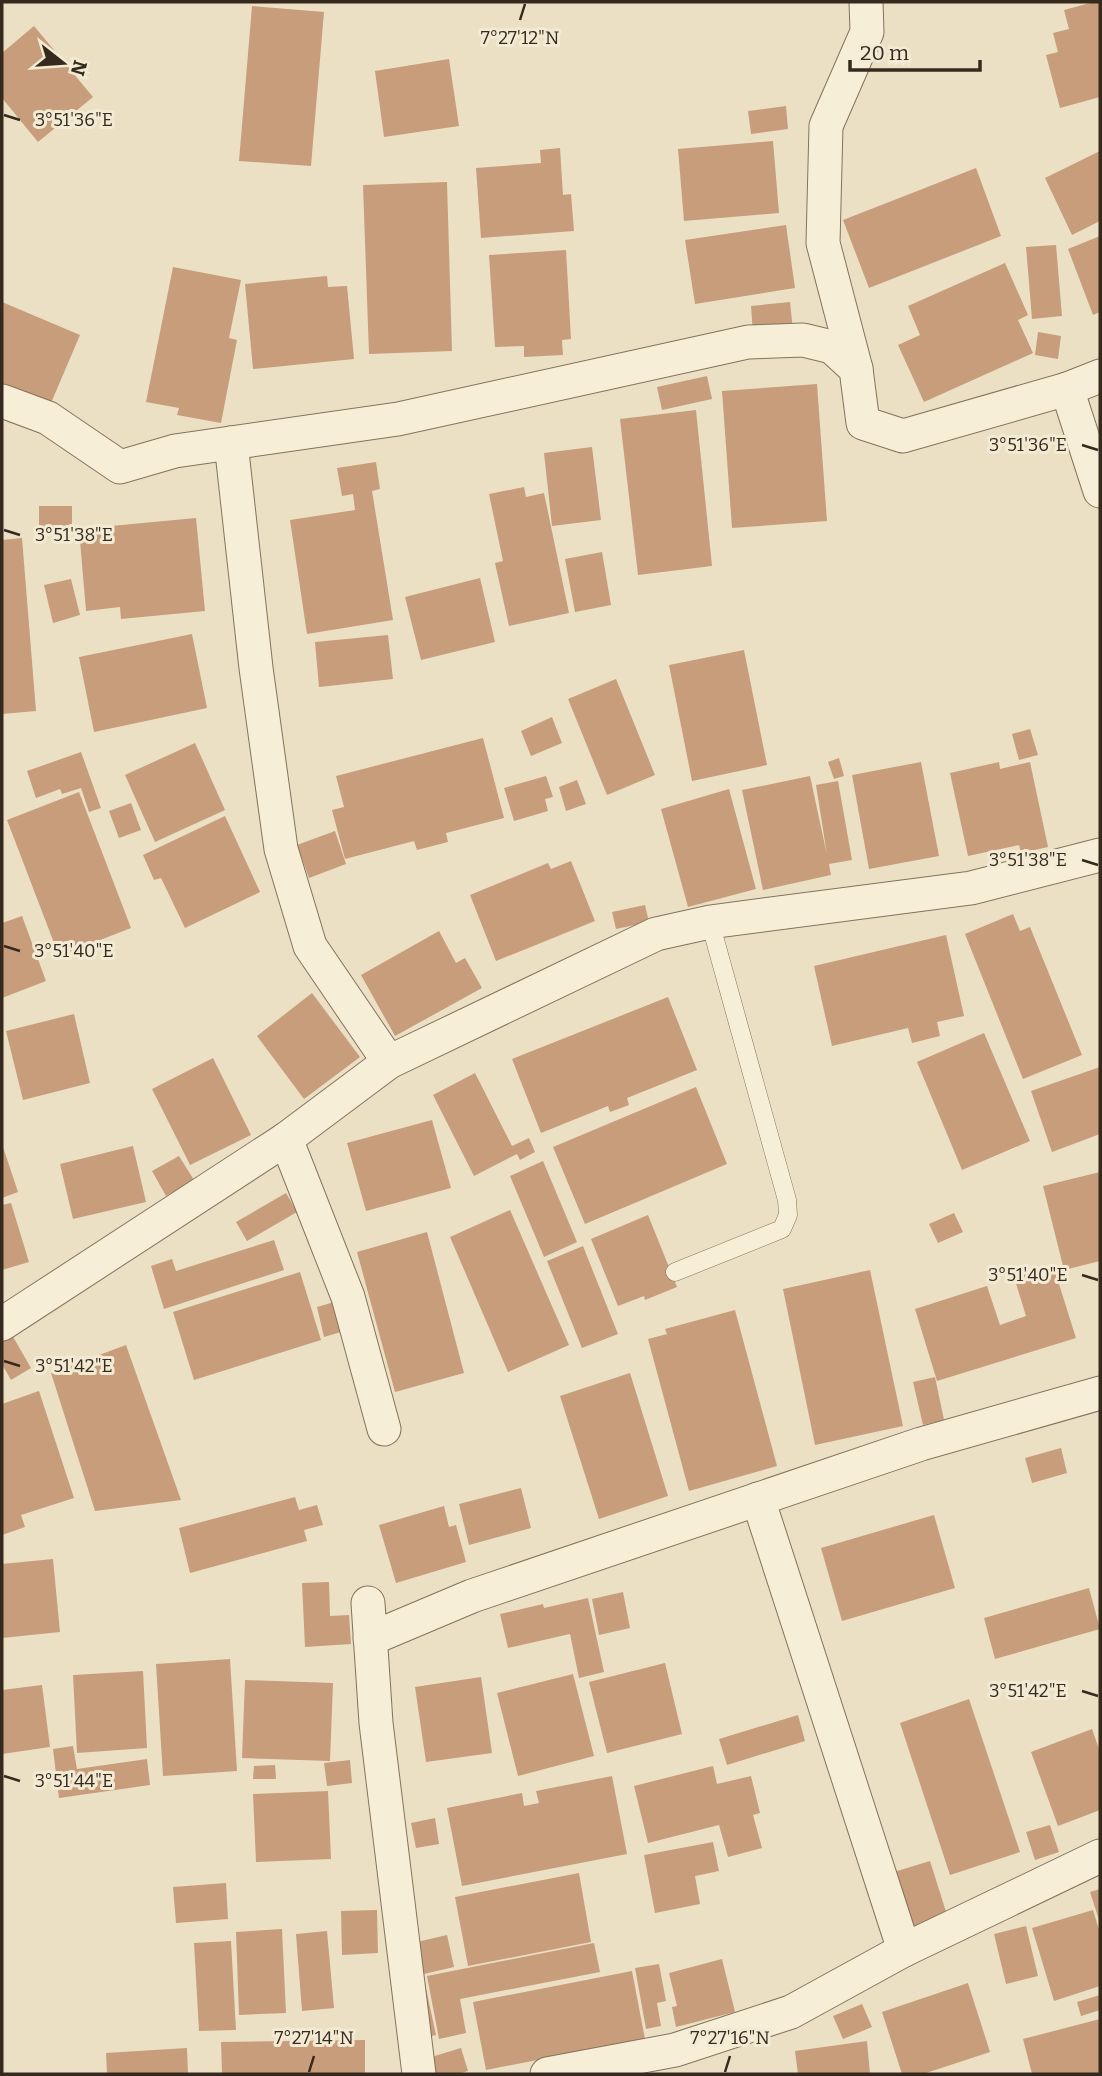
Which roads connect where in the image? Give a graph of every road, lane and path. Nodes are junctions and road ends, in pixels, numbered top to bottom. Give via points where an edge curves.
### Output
1 (866, 2) edge
2 (856, 369) junction
3 (1100, 376) edge
4 (1067, 389) junction
5 (2, 401) edge
6 (231, 443) junction
7 (1100, 491) edge
8 (1100, 855) edge
9 (710, 922) junction
10 (389, 1062) junction
11 (286, 1139) junction
12 (675, 1272) dead end
13 (2, 1324) edge
14 (1100, 1393) edge
15 (384, 1429) dead end
16 (758, 1499) junction
17 (368, 1603) dead end
18 (370, 1639) junction
19 (1100, 1856) edge
20 (904, 1951) junction
21 (419, 2074) edge
22 (547, 2074) edge

1 - 2 street via 867,32 826,126 822,243
2 - 4 street via 863,423 903,436
2 - 6 street via 832,347 803,340 748,342 398,419
3 - 4 street
4 - 7 street
5 - 6 street via 48,418 120,467 174,451
6 - 10 street via 281,849 310,946
8 - 9 street via 971,888
9 - 10 street via 656,934
9 - 12 lane via 788,1200 788,1214 782,1229
10 - 11 street
11 - 13 street
11 - 15 street via 348,1297
14 - 16 street via 921,1444
16 - 18 street via 472,1596
16 - 20 street
17 - 18 street
18 - 21 street
19 - 20 street
20 - 22 street via 791,2012 675,2049

